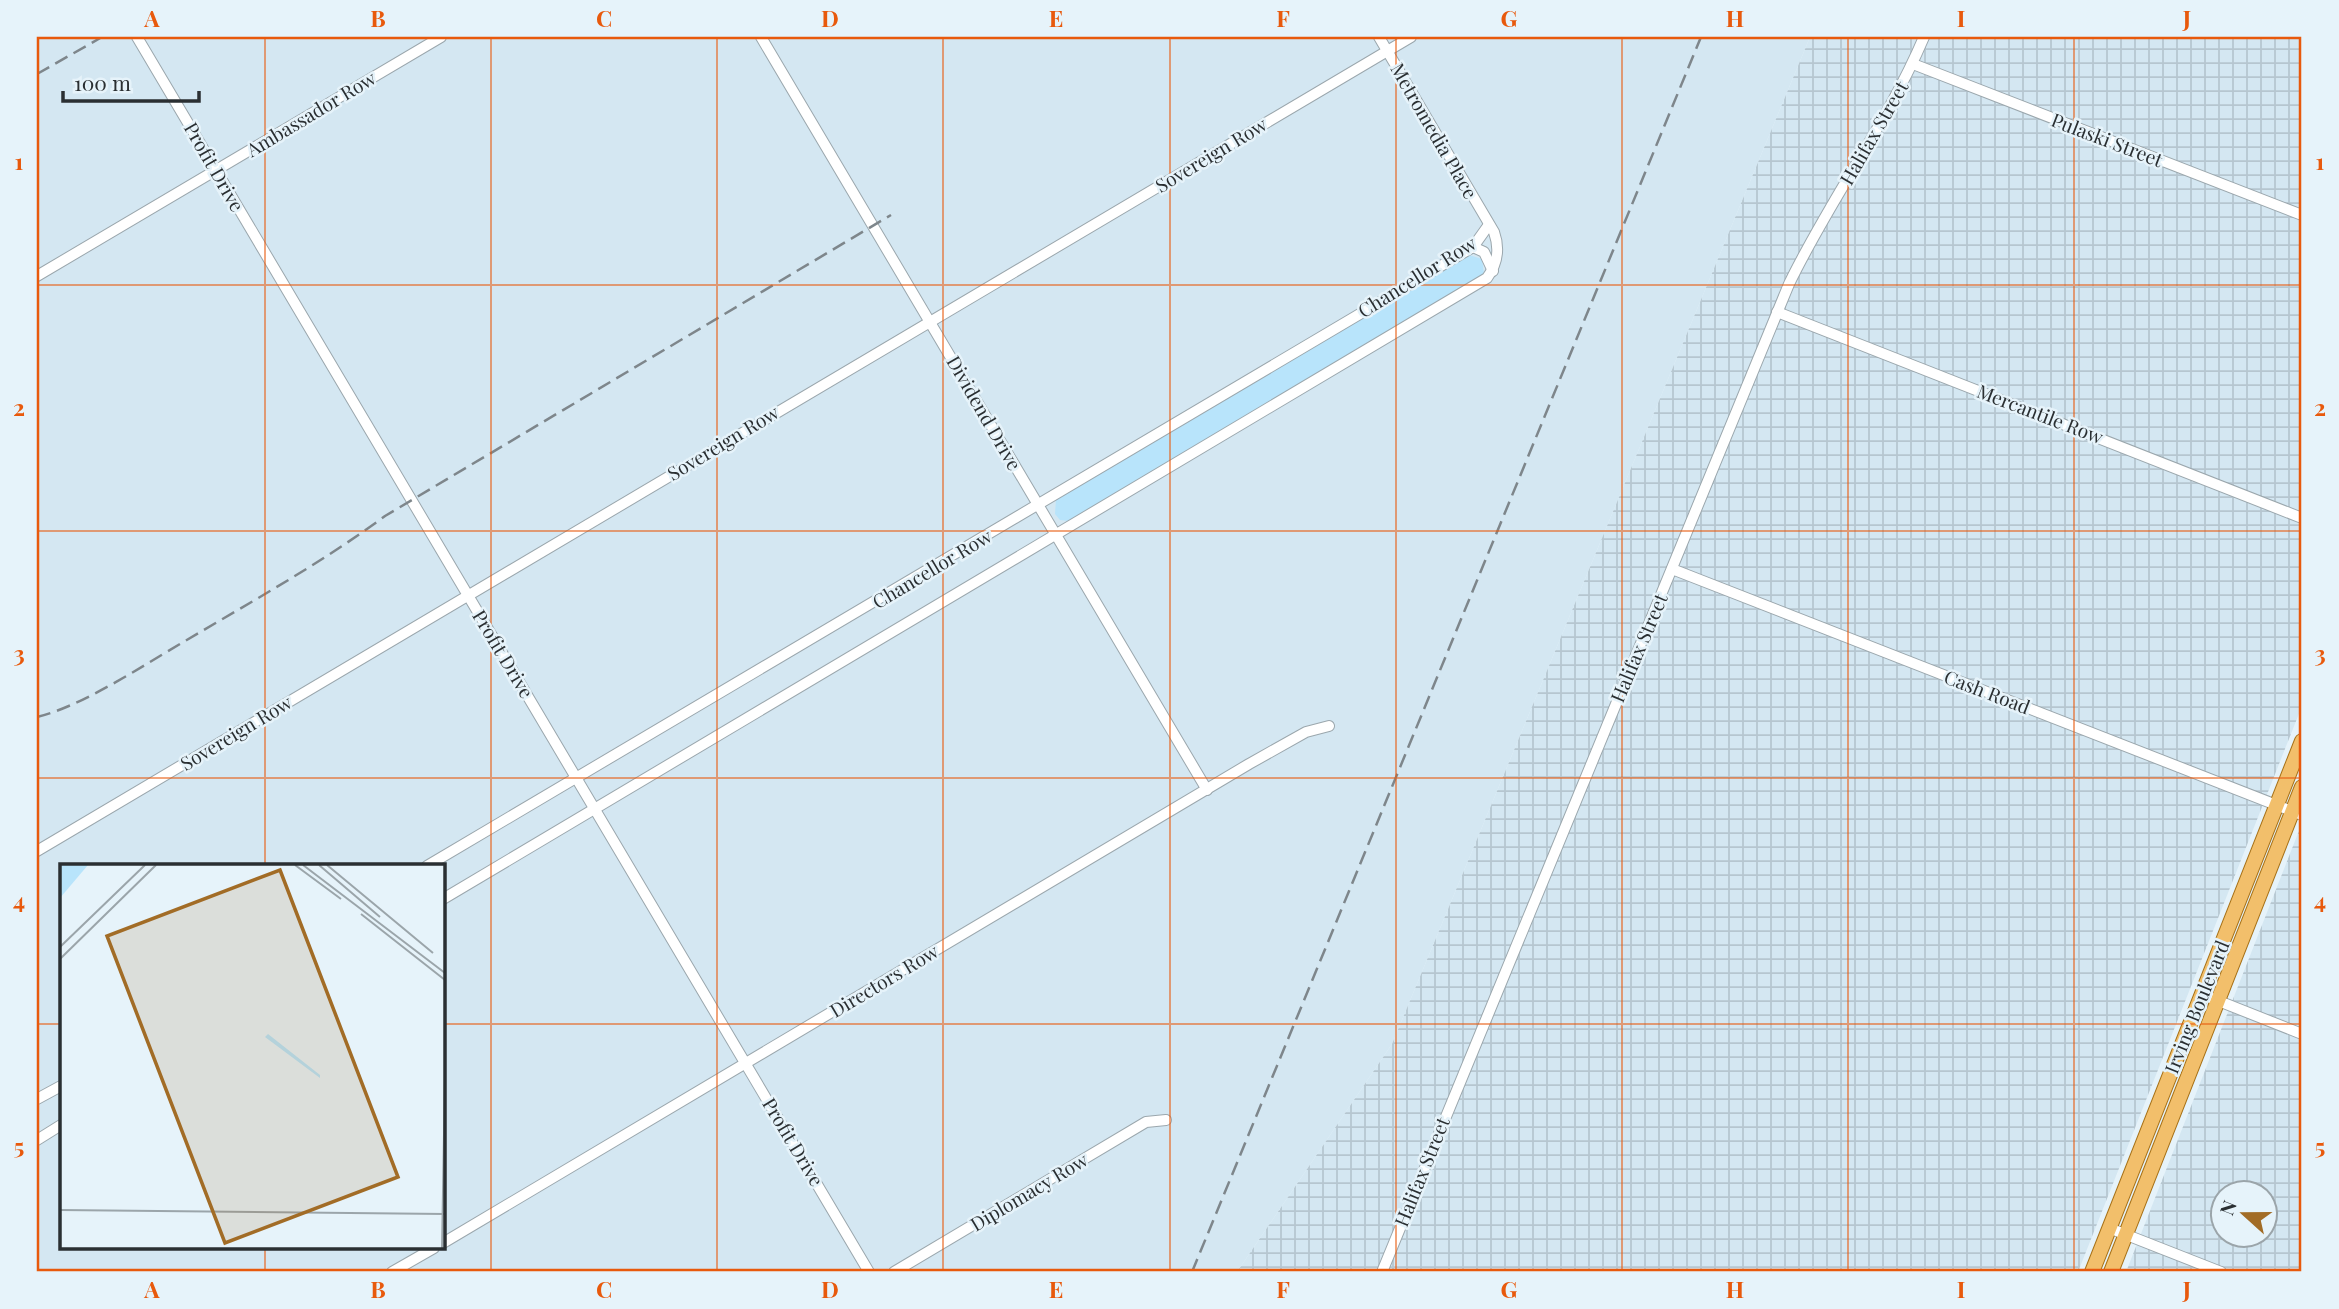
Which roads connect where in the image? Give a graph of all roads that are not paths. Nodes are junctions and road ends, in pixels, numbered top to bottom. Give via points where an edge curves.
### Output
1 (137, 37) edge
2 (441, 37) edge
3 (761, 37) edge
4 (1379, 37) edge
5 (1411, 37) edge
6 (1924, 37) edge
7 (1387, 50) junction
8 (1913, 64) junction
9 (216, 171) junction
10 (2302, 215) edge
11 (1488, 226) junction
12 (1473, 247) junction
13 (1493, 271) junction
14 (37, 276) edge
15 (1777, 312) junction
16 (931, 321) junction
17 (1038, 505) junction
18 (2302, 518) edge
19 (1056, 536) junction
20 (1672, 569) junction
21 (468, 594) junction
22 (1329, 726) dead end
23 (2302, 741) edge
24 (577, 777) junction
25 (2302, 787) edge
26 (1207, 790) junction
27 (2277, 805) junction
28 (595, 810) junction
29 (2297, 813) edge
30 (37, 851) edge
31 (431, 864) edge
32 (444, 898) edge
33 (2236, 907) junction
34 (2253, 913) junction
35 (2222, 942) junction
36 (2239, 948) junction
37 (2202, 994) junction
38 (2218, 1000) junction
39 (2302, 1034) edge
40 (2184, 1040) junction
41 (2201, 1046) junction
42 (746, 1063) junction
43 (60, 1087) edge
44 (37, 1099) edge
45 (1166, 1121) dead end
46 (60, 1126) edge
47 (2147, 1132) junction
48 (2164, 1138) junction
49 (37, 1140) edge
50 (2109, 1228) junction
51 (2126, 1234) junction
52 (444, 1242) edge
53 (431, 1250) edge
54 (393, 1272) edge
55 (869, 1272) edge
56 (894, 1272) edge
57 (1382, 1272) edge
58 (2092, 1272) edge
59 (2111, 1272) edge
60 (2221, 1272) edge

1 - 9 street, Profit Drive
2 - 9 street, Ambassador Row
3 - 16 street, Dividend Drive
4 - 7 street, Metromedia Place
5 - 7 street, Sovereign Row
6 - 8 street, Halifax Street
7 - 11 street, Metromedia Place
7 - 16 street, Sovereign Row
8 - 10 street, Pulaski Street
8 - 15 street, Halifax Street via 1804,254
9 - 14 street, Ambassador Row
9 - 21 street, Profit Drive
11 - 12 street, Chancellor Row
11 - 13 street, Chancellor Row via 1498,245
12 - 13 street via 1484,252
12 - 17 street, Chancellor Row
13 - 19 street, Chancellor Row via 1480,284
15 - 18 street, Mercantile Row
15 - 20 street, Halifax Street
16 - 17 street, Dividend Drive
16 - 21 street, Sovereign Row
17 - 19 street, Dividend Drive
17 - 24 street, Chancellor Row
19 - 26 street, Dividend Drive
19 - 28 street, Chancellor Row
20 - 27 street, Cash Road
20 - 57 street, Halifax Street
21 - 24 street, Profit Drive
21 - 30 street, Sovereign Row
22 - 26 street, Directors Row via 1306,732
23 - 27 main road, Irving Boulevard
24 - 28 street, Profit Drive
24 - 31 street, Chancellor Row
25 - 29 main road, Irving Boulevard
26 - 42 street, Directors Row
27 - 29 street, Cash Road
27 - 33 main road, Irving Boulevard
28 - 32 street, Chancellor Row
28 - 42 street, Profit Drive
29 - 34 main road, Irving Boulevard
33 - 34 main road
33 - 35 main road, Irving Boulevard
34 - 36 main road, Irving Boulevard
35 - 36 main road
35 - 37 main road, Irving Boulevard
36 - 38 main road, Irving Boulevard
37 - 38 street
37 - 40 main road, Irving Boulevard
38 - 39 street
38 - 41 main road, Irving Boulevard
40 - 41 main road
40 - 47 main road, Irving Boulevard
41 - 48 main road, Irving Boulevard
42 - 52 street, Directors Row
42 - 55 street, Profit Drive
43 - 44 street
45 - 56 street, Diplomacy Row via 1146,1122
46 - 49 street
47 - 48 main road
47 - 50 main road, Irving Boulevard
48 - 51 main road, Irving Boulevard
50 - 51 street
50 - 58 main road, Irving Boulevard
51 - 59 main road, Irving Boulevard
51 - 60 street
53 - 54 street

